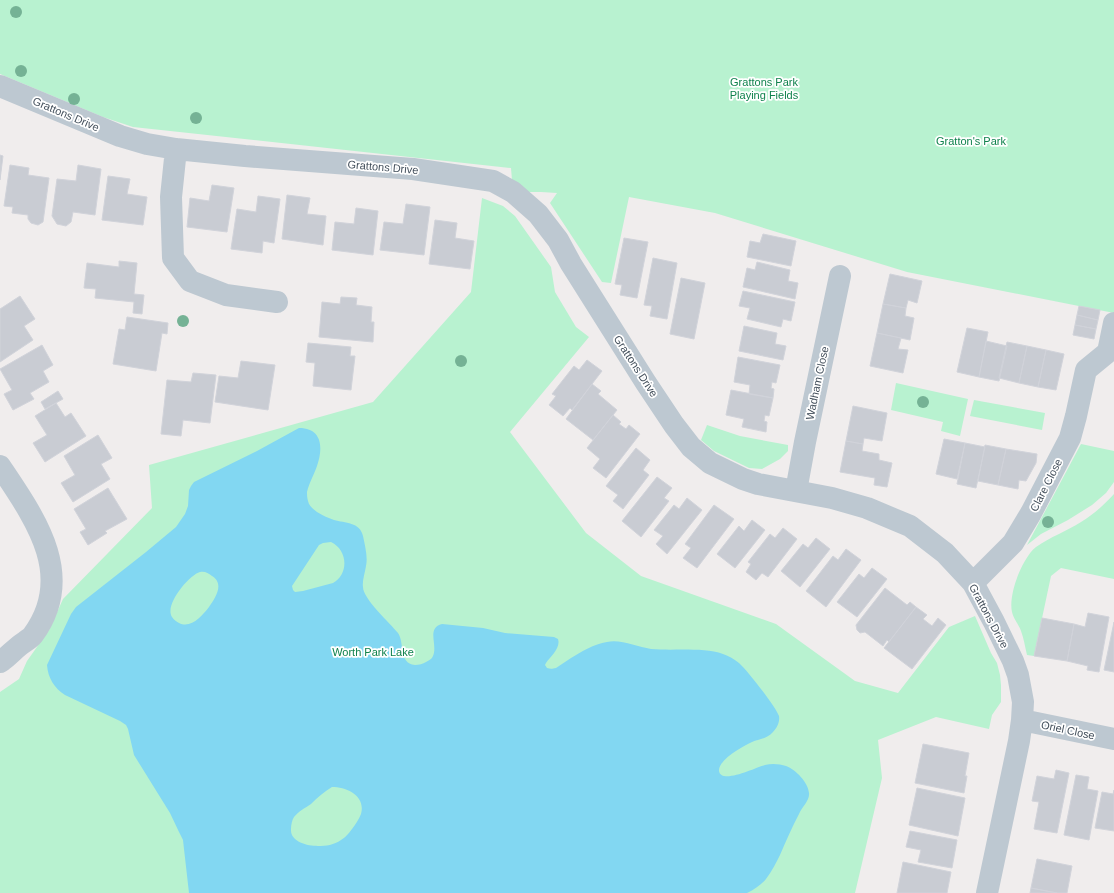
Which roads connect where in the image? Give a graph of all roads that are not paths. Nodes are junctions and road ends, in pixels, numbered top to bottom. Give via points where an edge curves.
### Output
1 (0, 86) edge
2 (176, 149) junction
3 (840, 276) dead end
4 (277, 302) dead end
5 (1114, 323) edge
6 (0, 466) edge
7 (796, 491) junction
8 (973, 583) junction
9 (0, 662) edge
10 (1022, 720) junction
11 (1114, 739) edge
12 (987, 893) edge

1 - 2 street, Grattons Drive via 120,136
2 - 4 street via 171,198 173,258 190,281 226,295
2 - 7 street, Grattons Drive via 413,169 493,181 513,192 538,214 558,240 646,383 691,447 710,463 742,479
3 - 7 street, Wadham Close
5 - 8 street, Clare Close via 1108,352 1086,370 1070,438 1032,513 1013,543
6 - 9 street via 38,526 52,565 50,602 45,614 32,636
7 - 8 street, Grattons Drive via 867,508 910,526 945,553
8 - 10 street, Grattons Drive via 1018,675 1023,702
10 - 11 street, Oriel Close
10 - 12 street, Grattons Drive

